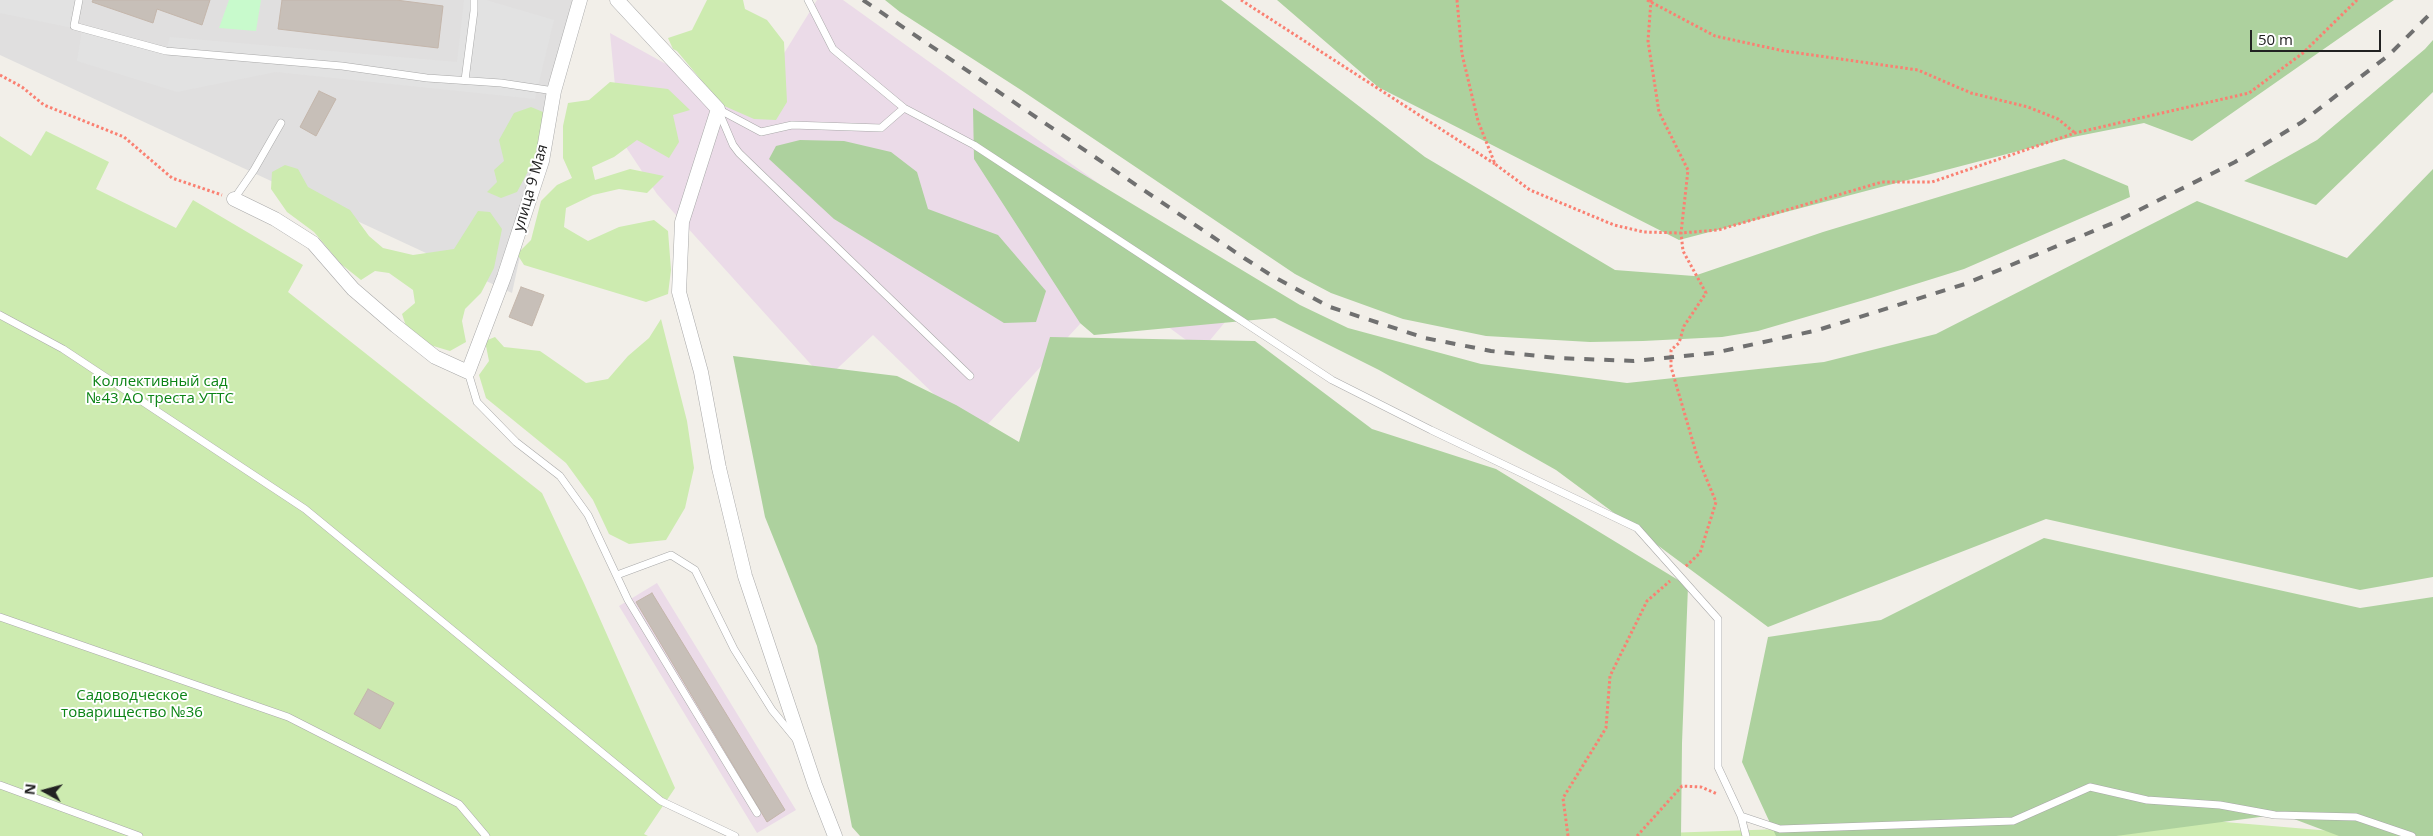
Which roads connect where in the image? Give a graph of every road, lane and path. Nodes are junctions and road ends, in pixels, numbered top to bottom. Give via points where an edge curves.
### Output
1 (79, 0) edge
2 (474, 0) edge
3 (580, 0) edge
4 (617, 0) edge
5 (808, 0) edge
6 (1241, 0) edge
7 (1457, 0) edge
8 (2357, 0) edge
9 (1650, 1) edge
10 (0, 75) edge
11 (465, 80) junction
12 (554, 91) junction
13 (904, 108) junction
14 (718, 109) junction
15 (281, 123) dead end
16 (2075, 133) junction
17 (1495, 164) junction
18 (234, 199) junction
19 (1681, 233) junction
20 (0, 315) edge
21 (468, 372) junction
22 (970, 376) dead end
23 (1678, 574) junction
24 (617, 575) junction
25 (0, 617) edge
26 (803, 748) junction
27 (0, 785) edge
28 (1722, 797) dead end
29 (757, 813) dead end
30 (1741, 816) junction
31 (139, 836) edge
32 (486, 836) edge
33 (735, 836) edge
34 (836, 836) edge
35 (1568, 836) edge
36 (1637, 836) edge
37 (1746, 836) edge
38 (2412, 836) edge

1 - 11 lane via 74,26 166,51
2 - 11 lane
3 - 12 street, улица 9 Мая
4 - 14 street
5 - 13 lane via 833,49
6 - 17 path
7 - 17 path via 1462,54 1478,121
8 - 16 path via 2303,53 2249,93
9 - 16 path via 1714,36 1784,51 1918,70 1971,93 2028,107 2058,119
9 - 19 path via 1648,41 1659,112 1688,170
10 - 18 path via 44,105 124,137 172,178
11 - 12 lane
12 - 21 street, улица 9 Мая via 542,161 504,277
13 - 14 lane via 881,128 792,125 761,132
13 - 23 lane via 974,145 1332,380 1637,528
14 - 22 lane via 739,153
14 - 26 street via 682,222 679,292 702,372 719,468 745,576
15 - 18 lane
16 - 19 path via 1932,182 1882,182 1718,230
17 - 19 path via 1530,190 1614,225 1644,232
18 - 21 street via 313,243 352,289 396,326 436,357
19 - 23 path via 1683,251 1706,293 1684,326 1679,343 1671,350 1671,367 1697,456 1716,502 1700,553
20 - 33 lane via 63,349 305,509 662,801
21 - 24 lane via 477,402 516,442 560,476 588,514
23 - 30 lane via 1718,619 1718,767
23 - 35 path via 1647,601 1610,676 1606,728 1563,798
24 - 26 lane via 671,555 695,570 734,649 772,710
24 - 29 lane via 628,600
25 - 32 lane via 288,717 459,804
26 - 34 street
27 - 31 lane
28 - 36 path via 1701,787 1682,786
30 - 37 lane
30 - 38 lane via 1780,829 2013,821 2090,787 2147,800 2220,805 2275,815 2356,817

